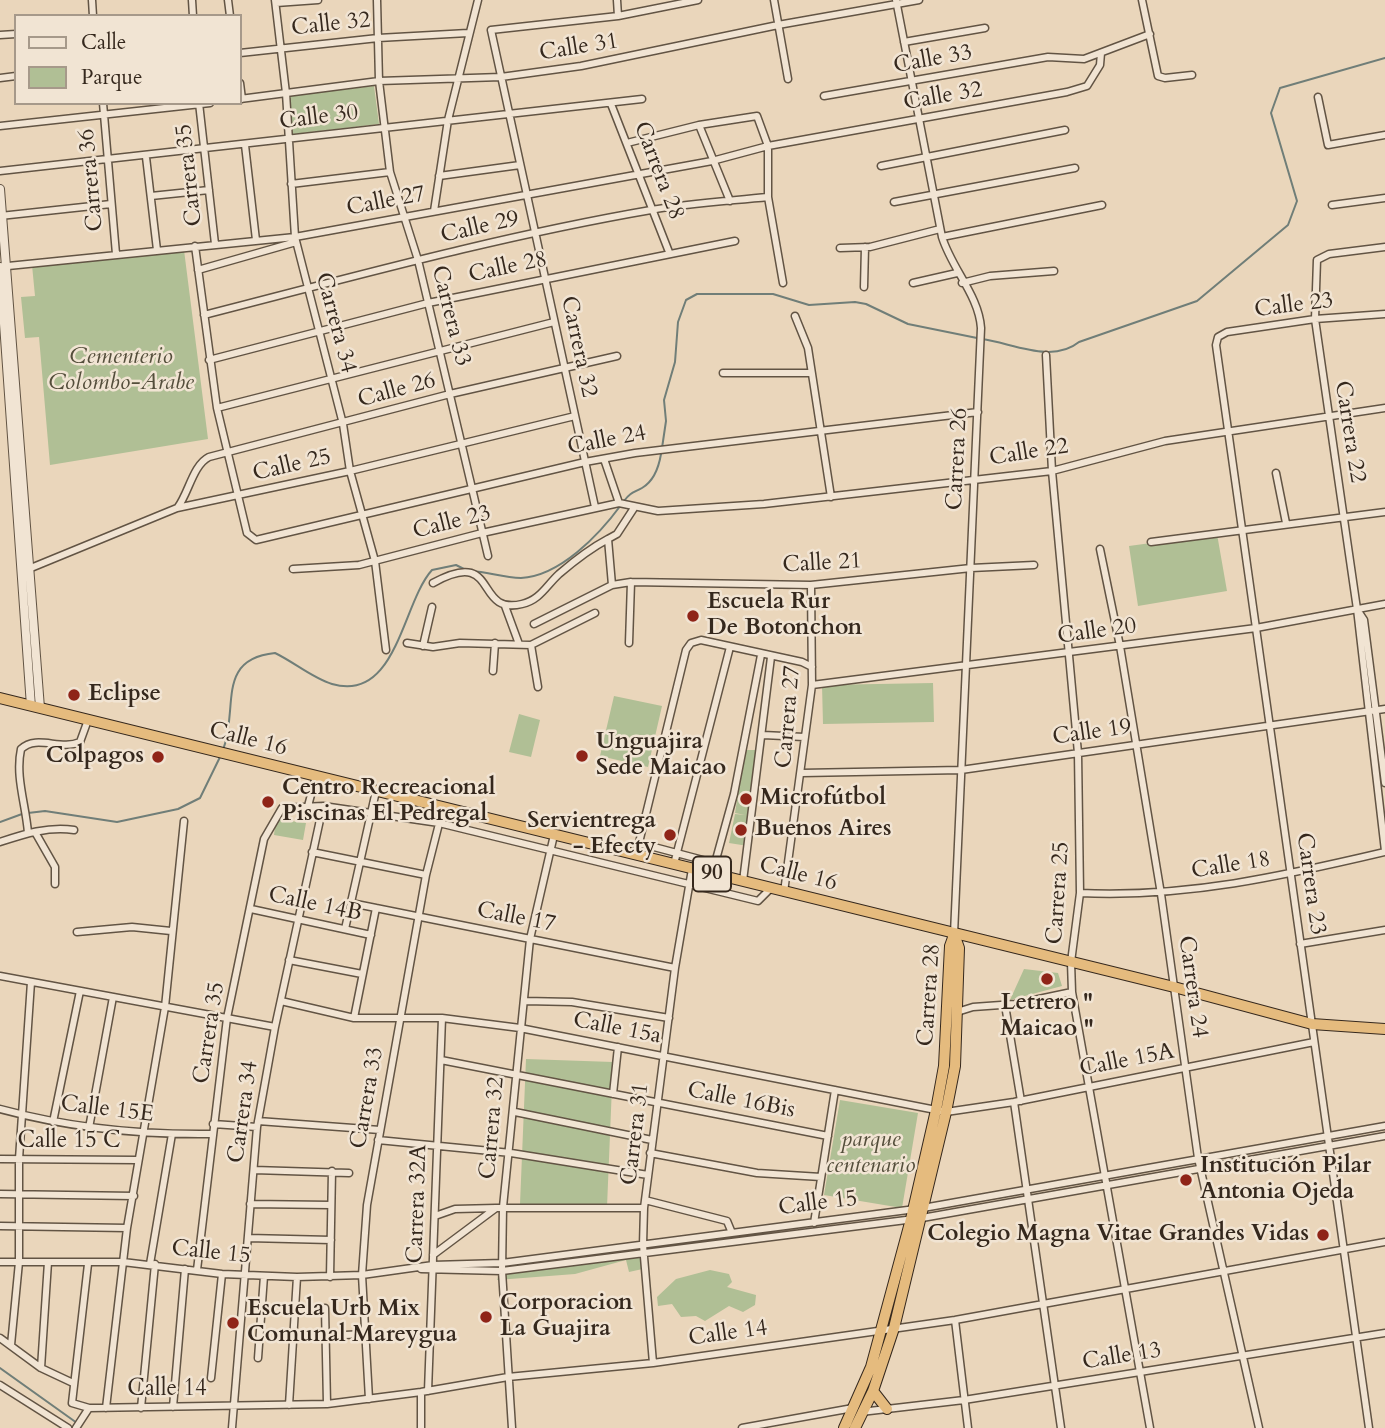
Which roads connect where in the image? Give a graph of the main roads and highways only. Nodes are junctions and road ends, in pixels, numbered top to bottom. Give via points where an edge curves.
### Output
1 (0, 698) edge
2 (954, 934) junction
3 (1385, 1030) edge
4 (941, 1111) junction
5 (917, 1214) junction
6 (873, 1391) junction
7 (887, 1409) road end
8 (844, 1428) edge
9 (855, 1428) edge

1 - 2 highway, Calle 16 / 90 via 636,855 676,859 692,869 713,869 743,881
2 - 3 highway, Calle 16 / 90 via 1312,1024
2 - 4 highway, Carrera 28
2 - 4 highway, Carrera 28 via 959,948 955,1066
4 - 5 highway, Carrera 28
5 - 6 highway, Carrera 28 via 894,1328
5 - 8 highway, Carrera 28 via 871,1367
6 - 7 highway
6 - 9 highway, Carrera 28

